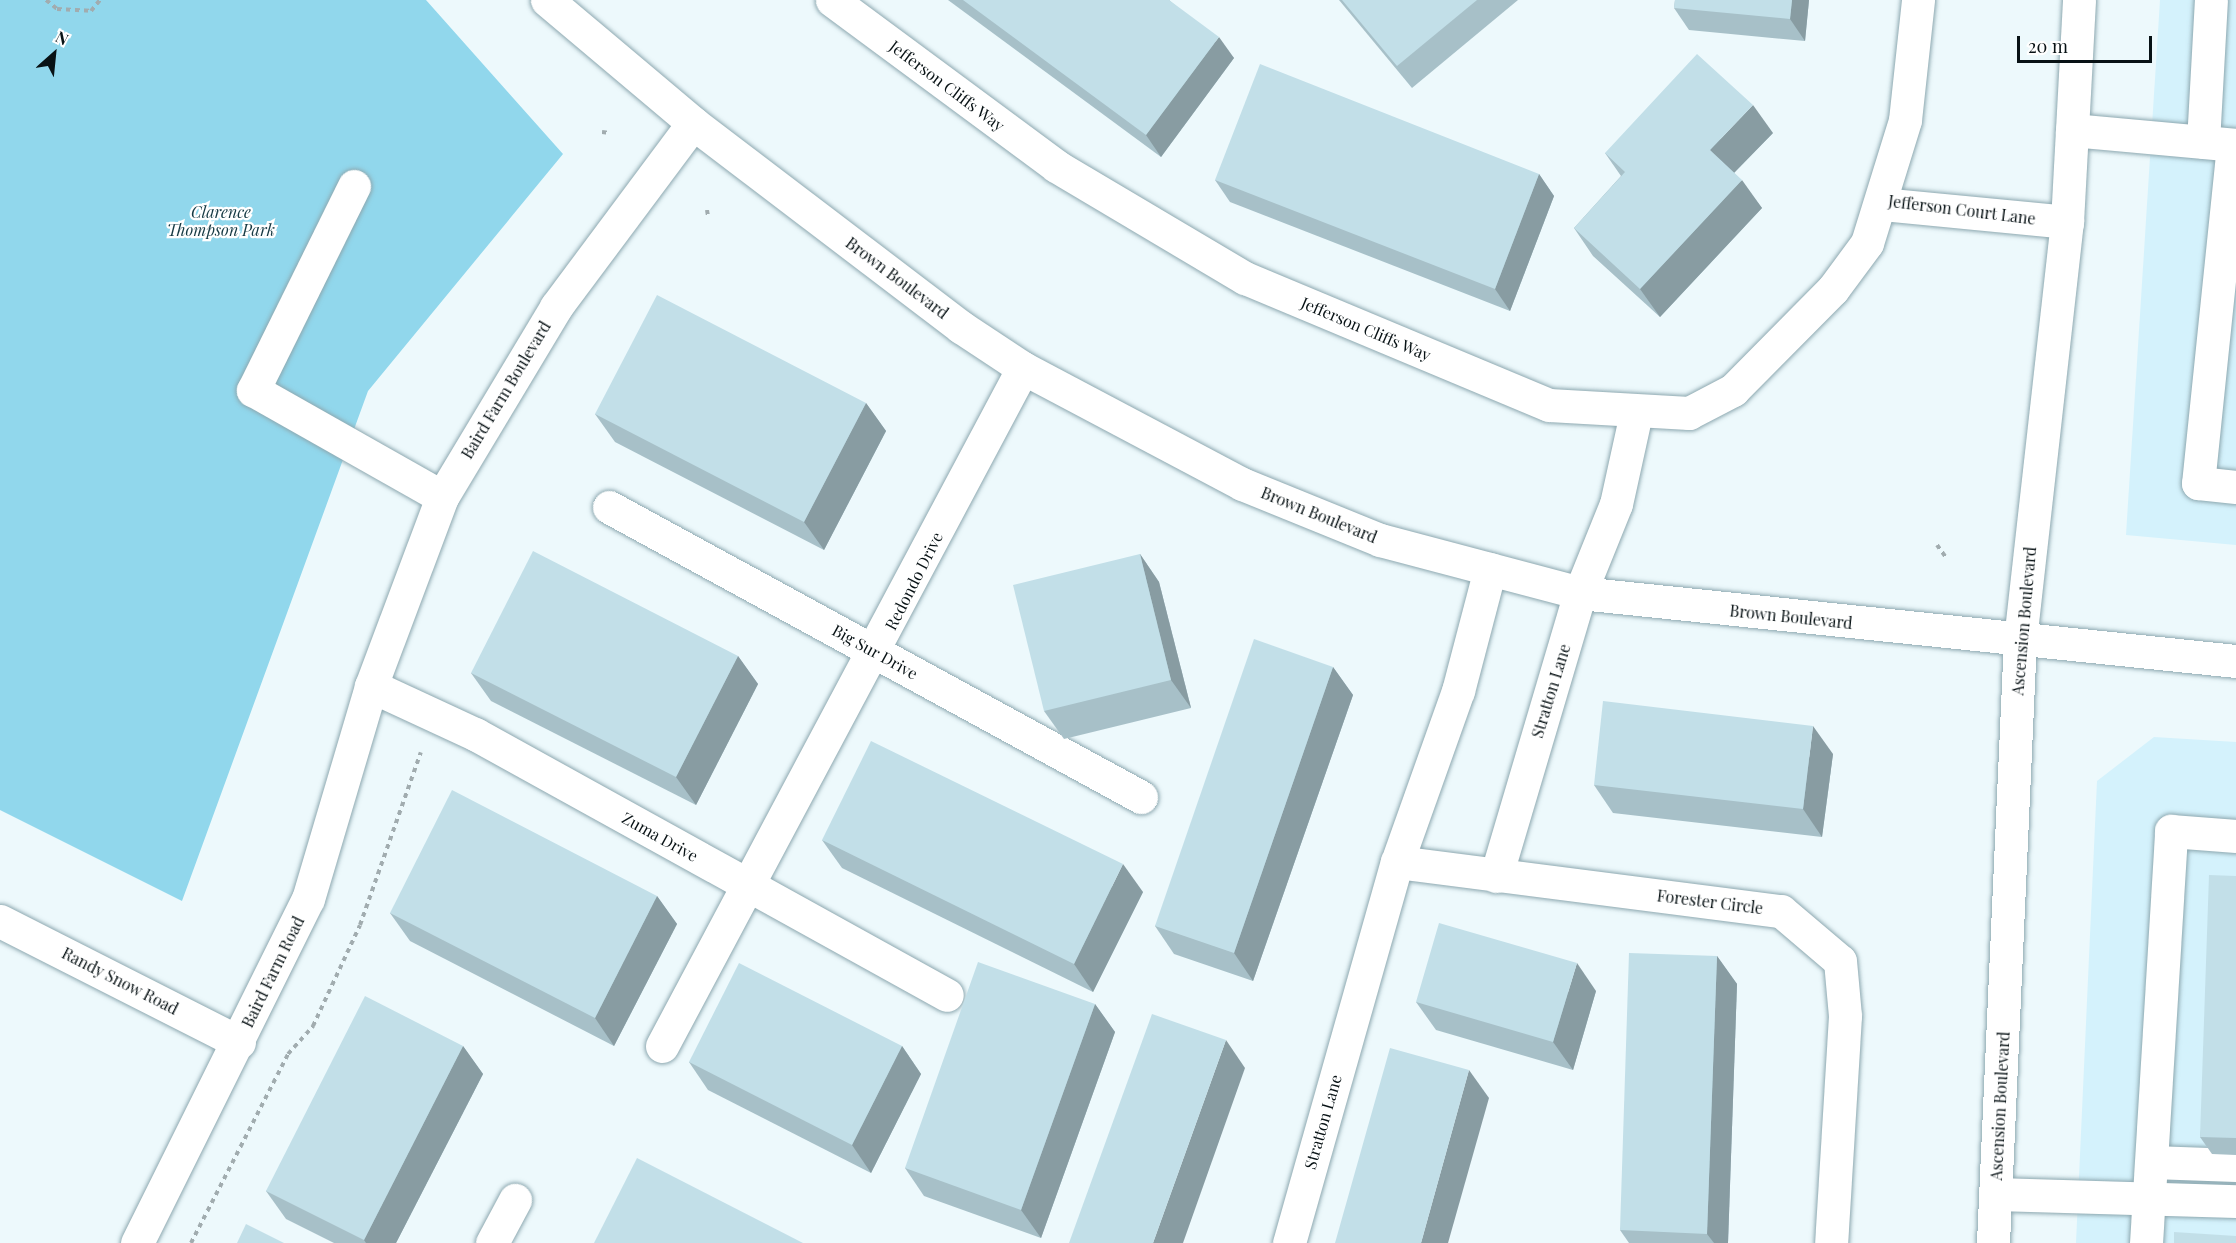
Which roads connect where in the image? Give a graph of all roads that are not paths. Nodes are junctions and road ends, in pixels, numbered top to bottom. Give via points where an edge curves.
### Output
1 (547, 0) edge
2 (832, 0) edge
3 (1918, 0) edge
4 (2079, 0) edge
5 (2211, 0) edge
6 (693, 123) junction
7 (2072, 130) junction
8 (2224, 144) edge
9 (354, 186) dead end
10 (1881, 204) junction
11 (2067, 222) junction
12 (1023, 368) junction
13 (1636, 413) junction
14 (2236, 487) edge
15 (442, 497) junction
16 (609, 507) dead end
17 (1490, 569) junction
18 (1580, 593) junction
19 (2020, 640) junction
20 (876, 652) junction
21 (2236, 661) edge
22 (370, 686) junction
23 (1141, 797) dead end
24 (2236, 836) edge
25 (1397, 862) junction
26 (1496, 876) junction
27 (747, 886) junction
28 (0, 921) edge
29 (947, 995) dead end
30 (239, 1042) junction
31 (662, 1046) dead end
32 (2152, 1162) junction
33 (2236, 1165) edge
34 (1996, 1194) junction
35 (2150, 1198) junction
36 (515, 1200) dead end
37 (2236, 1201) edge
38 (137, 1243) edge
39 (492, 1243) edge
40 (1289, 1243) edge
41 (1831, 1243) edge
42 (1994, 1243) edge
43 (2146, 1243) edge

1 - 6 street, Brown Boulevard
2 - 13 street, Jefferson Cliffs Way via 1056,166 1245,278 1549,405
3 - 10 street, Jefferson Court Lane via 1905,120
4 - 7 street, Ascension Boulevard
5 - 8 street
6 - 12 street, Brown Boulevard via 961,327
6 - 15 street, Baird Farm Boulevard via 556,307
7 - 8 street
7 - 11 street, Ascension Boulevard
8 - 14 street via 2198,483
9 - 15 street via 253,390
10 - 11 street, Jefferson Court Lane
10 - 13 street, Jefferson Cliffs Way via 1867,243 1833,289 1733,390 1689,413
11 - 19 street, Ascension Boulevard
12 - 17 street, Brown Boulevard via 1242,484 1380,540
12 - 20 street, Redondo Drive
13 - 18 street, Stratton Lane via 1616,504
15 - 22 street, Baird Farm Boulevard
16 - 20 street, Big Sur Drive
17 - 18 street, Brown Boulevard
17 - 25 street, Stratton Lane via 1458,691
18 - 19 street, Brown Boulevard
18 - 26 street, Stratton Lane
19 - 21 street, Brown Boulevard
19 - 34 street, Ascension Boulevard
20 - 23 street, Big Sur Drive
20 - 27 street, Redondo Drive
22 - 27 street, Zuma Drive via 475,734
22 - 30 street, Baird Farm Road via 308,899
24 - 32 street via 2171,831
25 - 26 street
25 - 40 street, Stratton Lane
26 - 41 street, Forester Circle via 1781,911 1840,961 1845,1016
27 - 29 street, Zuma Drive
27 - 31 street, Redondo Drive
28 - 30 street, Randy Snow Road
30 - 38 street, Baird Farm Road
32 - 33 street
32 - 35 street
34 - 35 street
34 - 42 street, Ascension Boulevard
35 - 37 street
35 - 43 street
36 - 39 street

